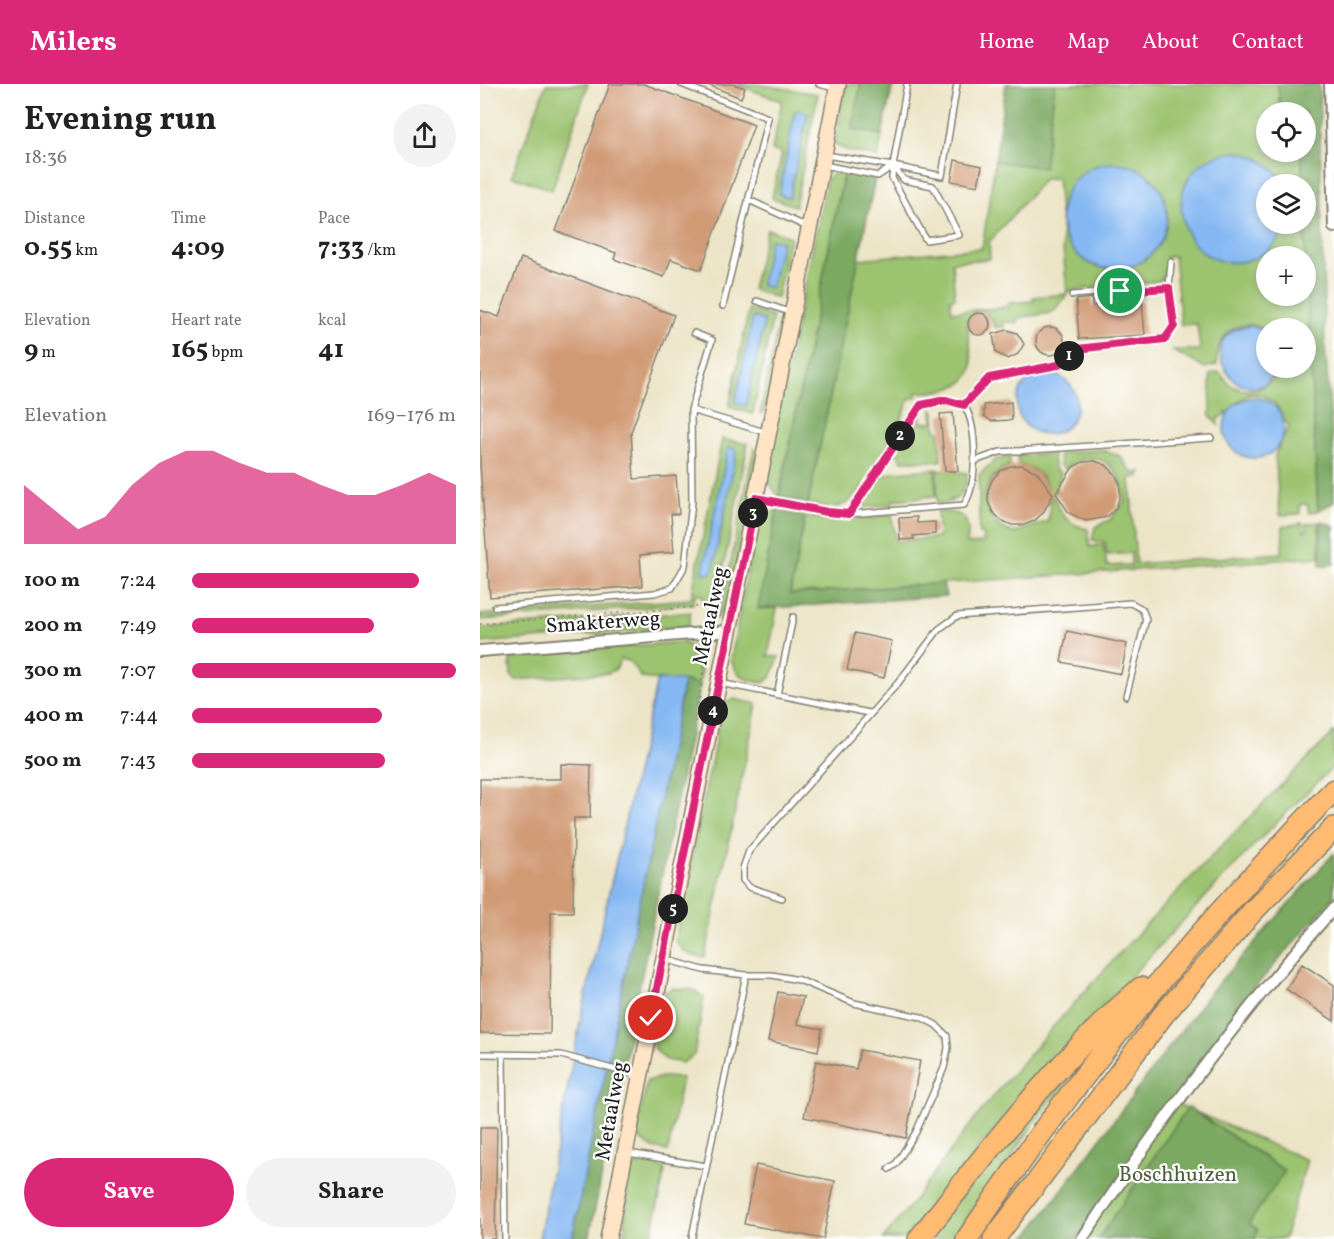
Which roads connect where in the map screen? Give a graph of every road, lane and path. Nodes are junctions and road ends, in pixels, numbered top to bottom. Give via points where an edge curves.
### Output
1 (681, 84) edge
2 (819, 84) edge
3 (907, 84) edge
4 (957, 84) edge
5 (1330, 84) edge
6 (837, 87) edge
7 (823, 159) junction
8 (893, 166) junction
9 (749, 200) junction
10 (1334, 227) edge
11 (809, 228) junction
12 (1171, 262) dead end
13 (1169, 288) junction
14 (1072, 295) dead end
15 (757, 301) dead end
16 (723, 306) dead end
17 (793, 313) junction
18 (694, 333) dead end
19 (964, 405) junction
20 (691, 410) junction
21 (769, 433) junction
22 (1211, 438) dead end
23 (975, 461) junction
24 (756, 498) junction
25 (849, 514) junction
26 (718, 605) dead end
27 (495, 607) dead end
28 (793, 616) dead end
29 (480, 624) edge
30 (729, 631) junction
31 (480, 651) edge
32 (718, 682) junction
33 (777, 695) junction
34 (1126, 696) dead end
35 (869, 713) junction
36 (1334, 790) edge
37 (1334, 828) edge
38 (782, 898) dead end
39 (1334, 908) edge
40 (1179, 956) junction
41 (663, 959) junction
42 (746, 975) junction
43 (480, 1054) edge
44 (503, 1054) junction
45 (639, 1076) junction
46 (626, 1152) junction
47 (706, 1167) junction
48 (889, 1169) dead end
49 (610, 1235) edge
50 (692, 1237) dead end
51 (505, 1239) edge
52 (919, 1239) edge
53 (967, 1239) edge
54 (994, 1239) edge
55 (1082, 1239) edge

1 - 9 lane via 768,118
2 - 6 lane
3 - 8 lane
4 - 8 lane via 942,176
5 - 10 street
6 - 7 street, Metaalweg
7 - 8 lane
7 - 8 lane via 878,176
7 - 11 street, Metaalweg
8 - 8 lane via 904,180 933,186 958,235 926,240 892,178
9 - 11 lane
9 - 16 lane
11 - 17 street, Metaalweg
12 - 13 lane
13 - 14 lane
13 - 19 lane via 1174,326 1165,339 1077,349 1058,365 989,378
15 - 17 lane
17 - 21 street, Metaalweg
18 - 20 lane via 712,340
19 - 23 lane
19 - 25 lane via 946,400 921,405
20 - 21 lane
20 - 27 lane via 692,502 686,566 672,588 654,593
21 - 24 street, Metaalweg
22 - 23 lane via 1000,452
23 - 25 lane via 971,494 964,505
24 - 25 lane
24 - 30 street, Metaalweg
26 - 29 path
28 - 33 lane
30 - 31 street, Smakterweg
30 - 32 street, Metaalweg
32 - 33 lane
32 - 41 street, Metaalweg
33 - 35 lane
34 - 35 lane via 1146,619 1142,609 1131,603 957,616 939,629 898,683
35 - 38 lane via 749,851 743,880 749,887
36 - 40 highway
37 - 54 highway via 1253,911 1163,1015
39 - 55 street via 1199,1072
40 - 52 highway via 1100,1023
40 - 53 highway via 1011,1174
41 - 42 lane via 703,970
41 - 45 street, Metaalweg
42 - 47 lane
42 - 48 lane via 799,980 854,1003 921,1017 947,1036 944,1068 916,1132
43 - 44 lane
44 - 45 lane via 561,1055
44 - 51 lane
45 - 46 street, Metaalweg
46 - 47 lane
46 - 49 street, Metaalweg
47 - 50 lane

